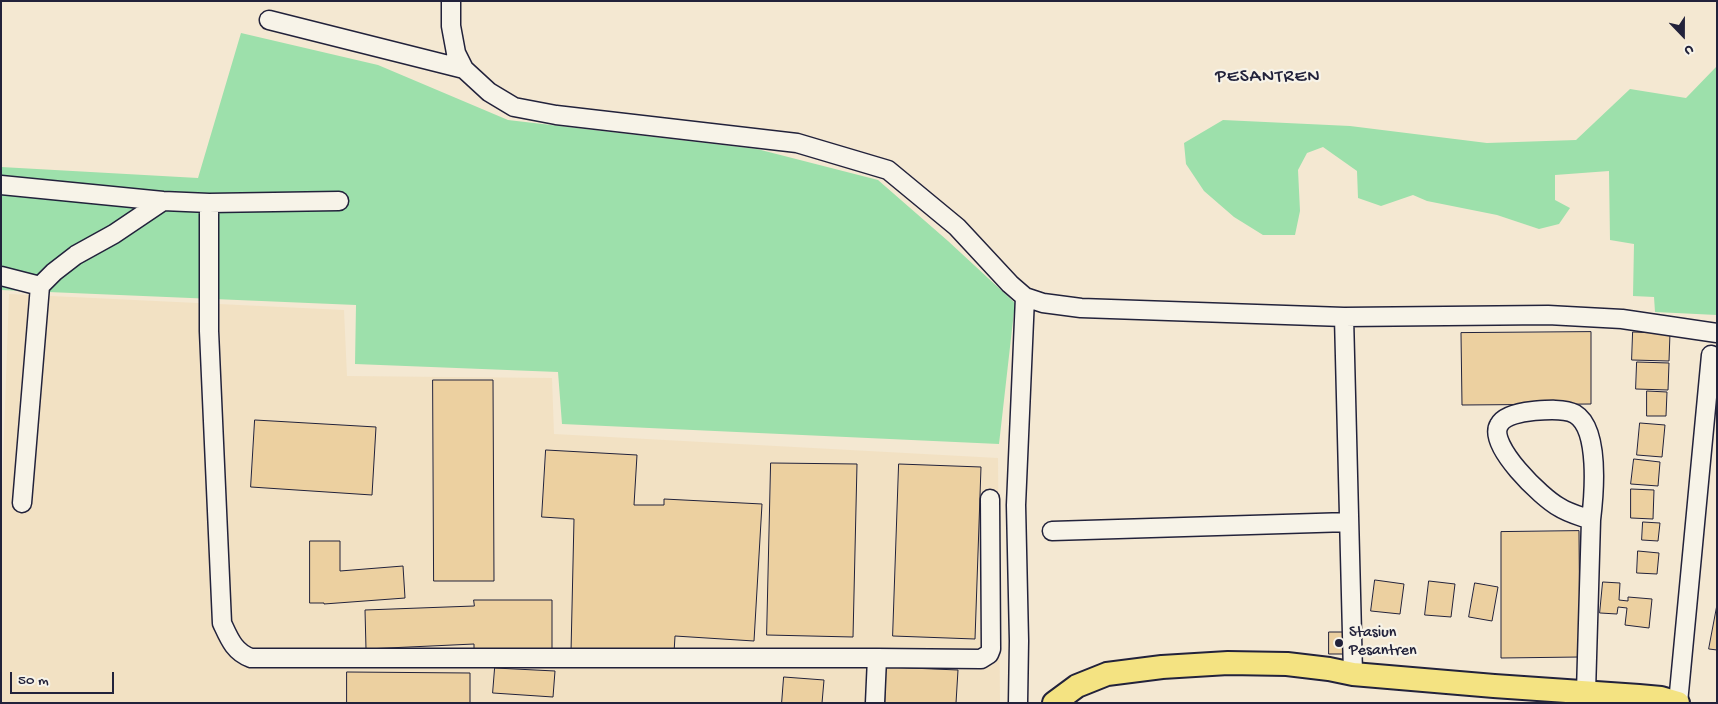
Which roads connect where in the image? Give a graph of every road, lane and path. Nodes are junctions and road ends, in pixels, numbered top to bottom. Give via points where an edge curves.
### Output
1 (451, 1) edge
2 (269, 20) dead end
3 (464, 69) junction
4 (1, 185) edge
5 (163, 201) junction
6 (339, 202) dead end
7 (209, 203) junction
8 (1, 276) edge
9 (40, 286) junction
10 (1025, 297) junction
11 (1344, 317) junction
12 (1717, 333) edge
13 (1711, 355) dead end
14 (990, 499) dead end
15 (22, 503) dead end
16 (1591, 520) junction
17 (1349, 522) junction
18 (1052, 530) dead end
19 (877, 658) junction
20 (1353, 674) junction
21 (1586, 692) junction
22 (875, 703) edge
23 (1018, 703) edge
24 (1054, 703) edge
25 (1678, 703) edge

1 - 3 street via 456,53
2 - 3 street
3 - 10 street via 489,92 514,107 556,115 797,143 888,170 957,227
4 - 5 street
5 - 7 street
5 - 9 street via 76,255
6 - 7 street
7 - 19 street via 209,331 222,623 232,644 242,655 251,658
8 - 9 street
9 - 15 street
10 - 11 street via 1060,307
10 - 23 street via 1016,505
11 - 12 street via 1548,315 1622,320
11 - 17 street
13 - 25 street
14 - 19 street via 990,654 981,659
16 - 16 street via 1594,461 1584,423 1575,414 1559,410 1532,411 1508,417 1499,424 1497,433 1502,446 1527,482 1559,508
16 - 21 street
17 - 18 street
17 - 20 street
19 - 22 street
20 - 21 main road
20 - 24 main road via 1271,664 1162,667 1108,674 1077,686
21 - 25 main road via 1661,698

